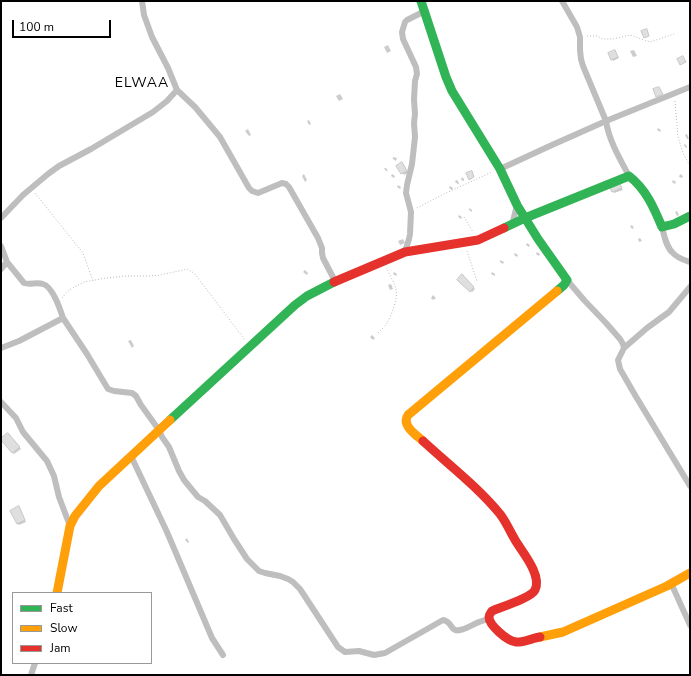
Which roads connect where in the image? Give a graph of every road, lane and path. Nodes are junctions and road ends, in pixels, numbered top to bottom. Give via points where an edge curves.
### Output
1 (142, 1) edge
2 (421, 1) edge
3 (562, 1) edge
4 (425, 11) junction
5 (674, 34) dead end
6 (580, 37) junction
7 (690, 87) edge
8 (178, 90) junction
9 (675, 94) junction
10 (606, 121) junction
11 (690, 166) edge
12 (500, 169) junction
13 (630, 176) junction
14 (31, 188) junction
15 (517, 205) junction
16 (411, 212) junction
17 (690, 216) edge
18 (464, 217) dead end
19 (1, 218) edge
20 (525, 218) junction
21 (512, 225) junction
22 (662, 227) junction
23 (478, 240) junction
24 (464, 243) junction
25 (1, 246) edge
26 (405, 252) junction
27 (383, 261) junction
28 (7, 262) junction
29 (690, 262) edge
30 (1, 269) edge
31 (567, 280) junction
32 (93, 281) junction
33 (477, 281) dead end
34 (335, 282) junction
35 (690, 287) edge
36 (58, 303) junction
37 (64, 318) junction
38 (378, 333) dead end
39 (250, 346) junction
40 (1, 348) edge
41 (624, 348) junction
42 (1, 402) edge
43 (159, 430) junction
44 (131, 456) junction
45 (690, 486) edge
46 (70, 526) junction
47 (690, 573) edge
48 (671, 583) junction
49 (57, 592) edge
50 (490, 620) junction
51 (690, 625) edge
52 (223, 655) dead end
53 (35, 664) edge
54 (30, 675) edge

1 - 8 street via 152,37
2 - 4 street
3 - 6 street
4 - 12 street via 452,91
4 - 16 street via 407,20 402,32 417,71 414,99 415,136 406,193
5 - 6 path via 650,42 630,34 603,40 597,36
6 - 10 street via 581,59
7 - 9 street
8 - 14 street via 153,112 59,166
8 - 34 street via 220,137 252,191 258,193 282,183 286,184 318,238 323,258
9 - 10 street
9 - 11 path via 678,137
10 - 12 street
10 - 13 street via 610,138
12 - 15 street
12 - 16 path
13 - 20 street
13 - 22 street via 644,191
14 - 19 street
14 - 32 path via 83,252
15 - 20 street
15 - 21 street
16 - 26 street via 409,239
17 - 22 street
18 - 23 path
20 - 21 street
20 - 31 street
21 - 23 street
22 - 29 street via 672,253
23 - 24 street
24 - 26 street
24 - 33 path
25 - 28 street
26 - 27 street
27 - 34 street
27 - 38 path via 396,290 392,312
28 - 30 street
28 - 36 street via 24,283 48,287
31 - 41 street via 620,339
31 - 50 street via 405,418 409,428 502,516 532,565 536,584 533,594 492,610
32 - 36 path via 84,282 68,290
32 - 39 path via 160,275 188,269 195,274
34 - 39 street via 307,296
35 - 41 street via 669,312
36 - 37 street
37 - 40 street
37 - 43 street via 108,389 136,396
39 - 43 street
41 - 45 street via 618,360 620,368
42 - 46 street via 47,461
43 - 44 street
43 - 50 street via 184,480 198,497 220,515 247,559 260,571 293,582 344,652 359,651 374,655 385,653 443,620 449,622 456,630 482,620
44 - 46 street via 99,486
44 - 52 street via 212,638
46 - 49 street
47 - 48 street
48 - 50 street via 563,632 520,641 514,642 504,637
48 - 51 street
53 - 54 street

